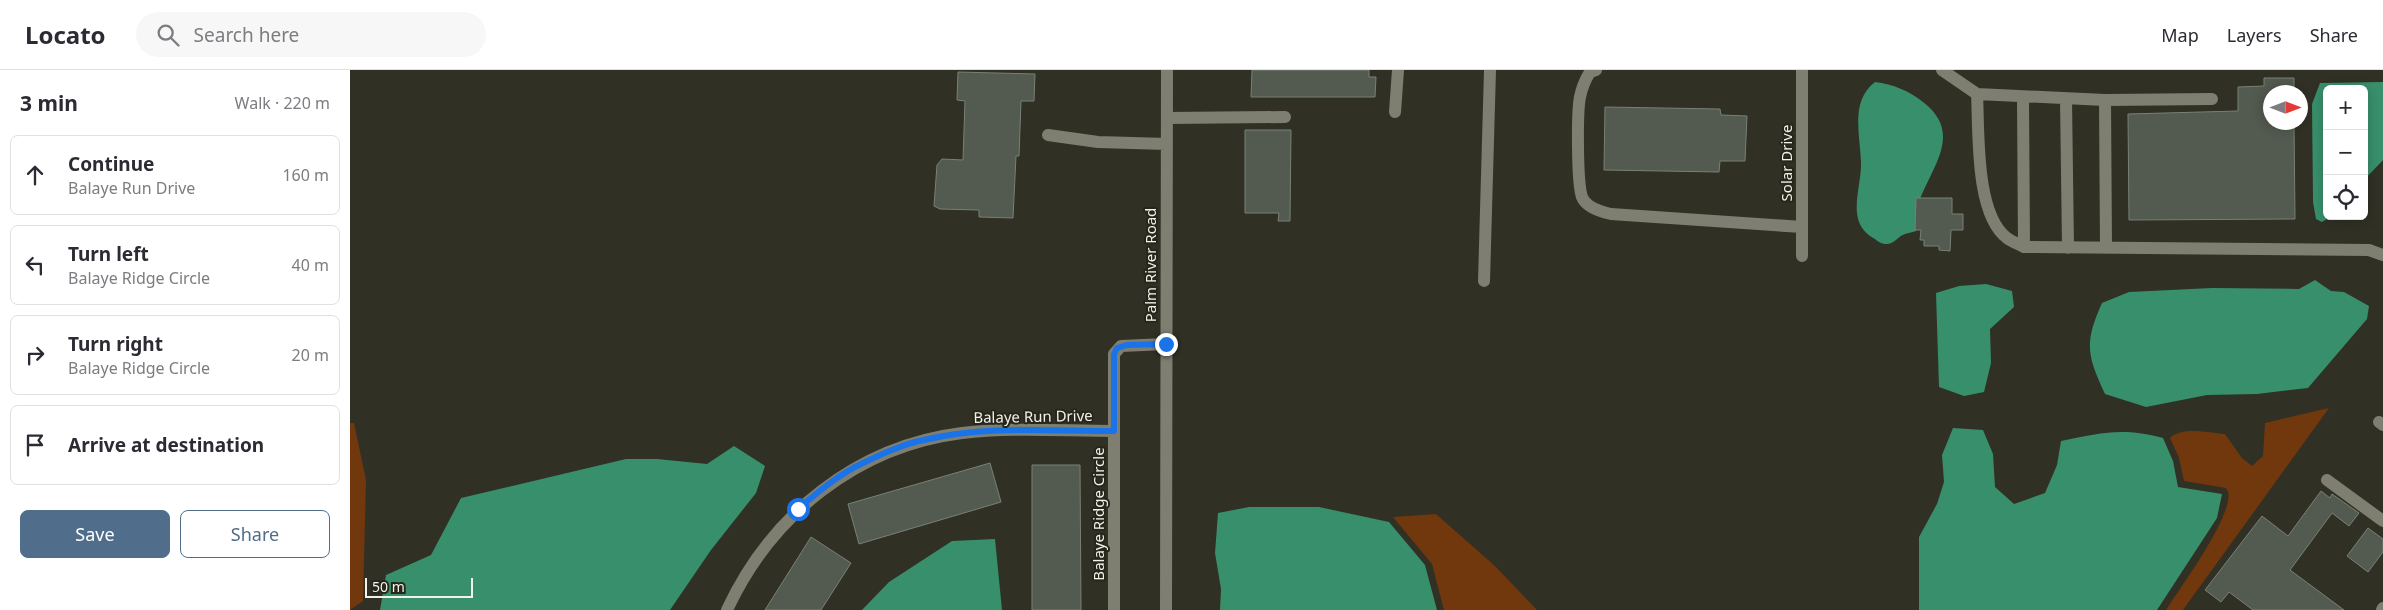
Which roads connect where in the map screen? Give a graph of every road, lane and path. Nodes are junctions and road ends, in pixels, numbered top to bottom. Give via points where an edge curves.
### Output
1 (1167, 70) edge
2 (1398, 70) edge
3 (1490, 70) edge
4 (1596, 70) edge
5 (1802, 70) edge
6 (1942, 70) edge
7 (1977, 94) junction
8 (2024, 98) junction
9 (2066, 99) junction
10 (2212, 99) dead end
11 (2105, 100) junction
12 (1395, 112) dead end
13 (1285, 117) dead end
14 (1167, 118) junction
15 (1048, 135) dead end
16 (1167, 144) junction
17 (1802, 227) junction
18 (2024, 247) junction
19 (2068, 248) junction
20 (2106, 248) junction
21 (2383, 255) edge
22 (1802, 256) dead end
23 (1484, 281) dead end
24 (1166, 344) junction
25 (1114, 431) junction
26 (2328, 480) dead end
27 (2383, 521) edge
28 (726, 610) edge
29 (1114, 610) edge
30 (1166, 610) edge

1 - 14 street, Palm River Road
2 - 12 street
3 - 23 street
4 - 17 street via 1590,72 1585,81 1580,108 1580,182 1582,197 1590,205 1611,214
5 - 17 street, Solar Drive
6 - 7 street
7 - 8 street
7 - 18 street via 1982,187 1988,209 2007,239
8 - 9 street
8 - 18 street
9 - 11 street
9 - 19 street
10 - 11 street
11 - 20 street
13 - 14 street
14 - 16 street, Palm River Road
15 - 16 street via 1098,142
16 - 24 street, Palm River Road
17 - 22 street, Solar Drive
18 - 19 street
19 - 20 street
20 - 21 street via 2369,250
24 - 25 street, Balaye Ridge Circle via 1117,348 1114,354
24 - 30 street, Palm River Road
25 - 28 street, Balaye Run Drive via 962,433 922,440 862,463 828,484 777,531 745,574
25 - 29 street, Balaye Ridge Circle
26 - 27 street

